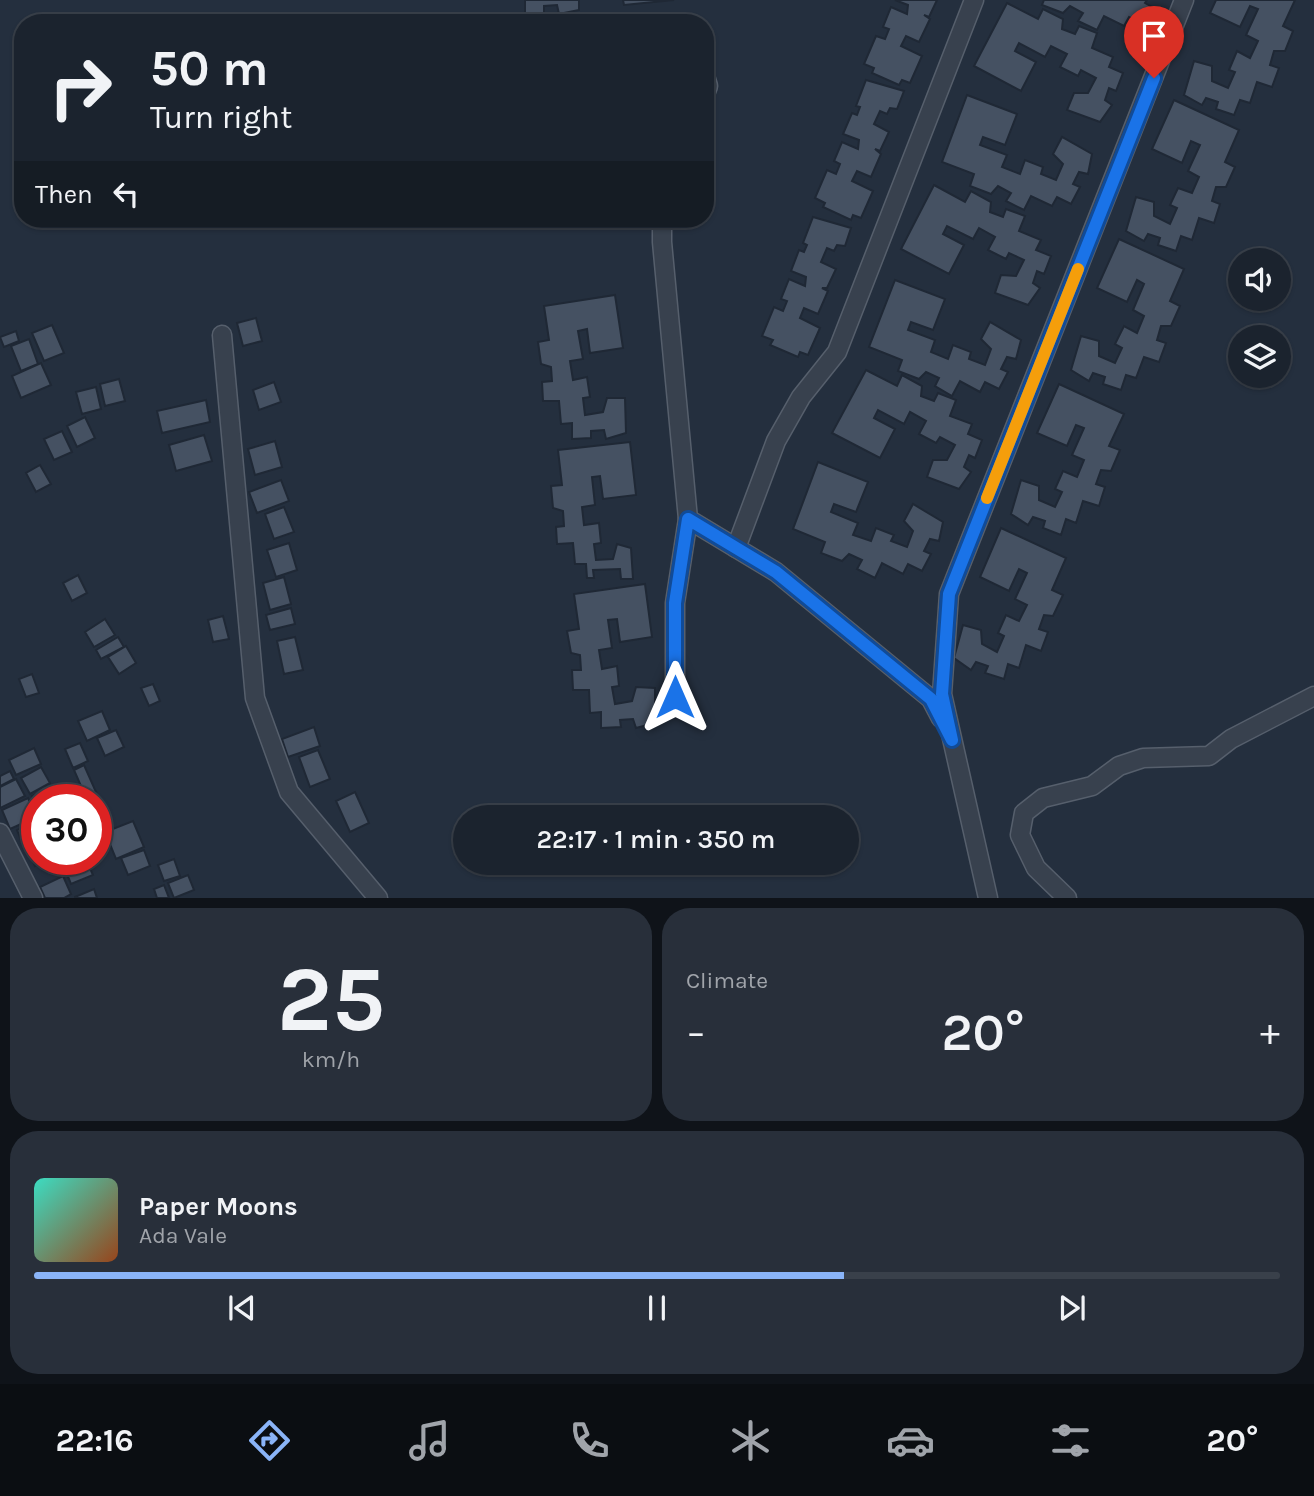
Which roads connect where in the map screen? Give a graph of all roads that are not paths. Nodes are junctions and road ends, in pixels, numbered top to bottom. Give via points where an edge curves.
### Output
1 (974, 0) edge
2 (1184, 0) edge
3 (662, 228) edge
4 (222, 335) dead end
5 (688, 519) junction
6 (736, 548) junction
7 (1314, 696) edge
8 (675, 697) dead end
9 (952, 740) junction
10 (0, 833) edge
11 (33, 898) edge
12 (378, 898) edge
13 (988, 898) edge
14 (1067, 898) edge

1 - 6 street via 837,352 801,397 776,441
2 - 9 street via 949,594 942,694
3 - 5 street
4 - 12 street via 256,698 289,792
5 - 6 street
5 - 8 street via 675,603
6 - 9 street via 776,572 931,699
7 - 14 street via 1231,739 1209,756 1143,758 1119,766 1092,786 1043,797 1024,813 1020,835 1036,868
9 - 13 street
10 - 11 street

